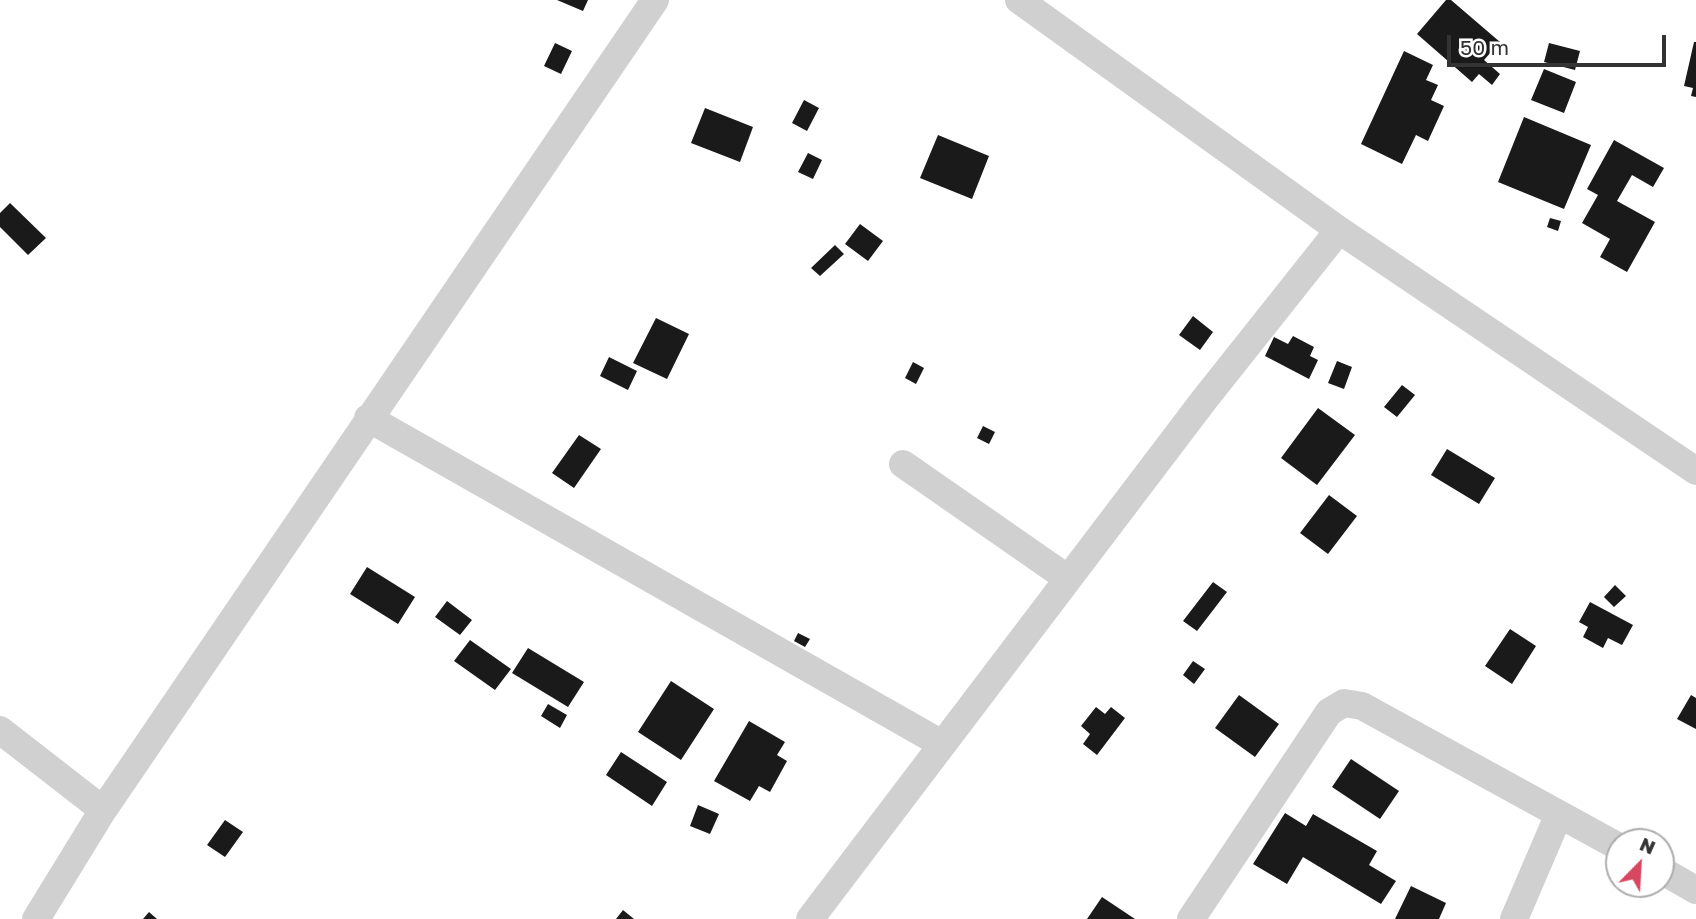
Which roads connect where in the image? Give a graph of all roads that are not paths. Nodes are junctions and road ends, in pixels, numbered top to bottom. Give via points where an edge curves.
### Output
1 (655, 0) edge
2 (1019, 0) edge
3 (1339, 230) junction
4 (368, 418) junction
5 (903, 464) dead end
6 (1696, 471) edge
7 (1067, 579) junction
8 (0, 730) edge
9 (942, 744) junction
10 (103, 810) junction
11 (1559, 814) junction
12 (1605, 839) edge
13 (1675, 878) edge
14 (1696, 890) edge
15 (36, 919) edge
16 (810, 919) edge
17 (1191, 919) edge
18 (1514, 919) edge

1 - 4 street
2 - 3 street
3 - 6 street
3 - 7 street
4 - 9 street
4 - 10 street
5 - 7 street
7 - 9 street
8 - 10 street
9 - 16 street
10 - 15 street
11 - 12 street
11 - 17 street via 1362,706 1344,703 1329,712
11 - 18 street
13 - 14 street

